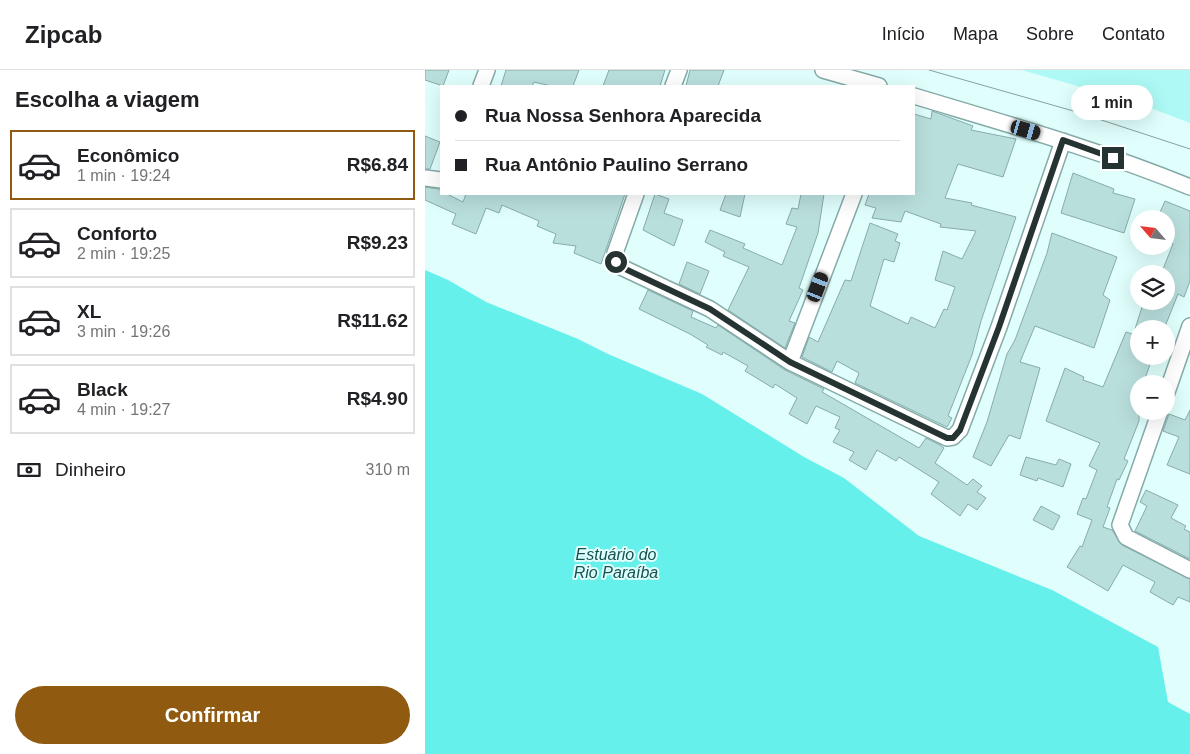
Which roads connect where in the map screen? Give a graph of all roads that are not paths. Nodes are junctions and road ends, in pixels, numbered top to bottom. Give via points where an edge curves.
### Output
1 (487, 70) edge
2 (679, 70) edge
3 (823, 70) edge
4 (481, 85) edge
5 (673, 85) edge
6 (876, 85) edge
7 (915, 96) edge
8 (1063, 140) junction
9 (425, 178) edge
10 (440, 180) edge
11 (1190, 186) edge
12 (636, 195) edge
13 (854, 195) edge
14 (1190, 326) edge
15 (790, 362) junction
16 (1173, 375) edge
17 (1158, 420) edge
18 (1190, 570) edge

1 - 4 street
2 - 5 street
3 - 6 street
7 - 8 street
8 - 11 street
8 - 15 street via 999,327 960,430 953,438 947,438
9 - 10 street
12 - 15 street via 615,253 616,262 710,309
13 - 15 street
14 - 16 street
17 - 18 street via 1120,526 1126,537

